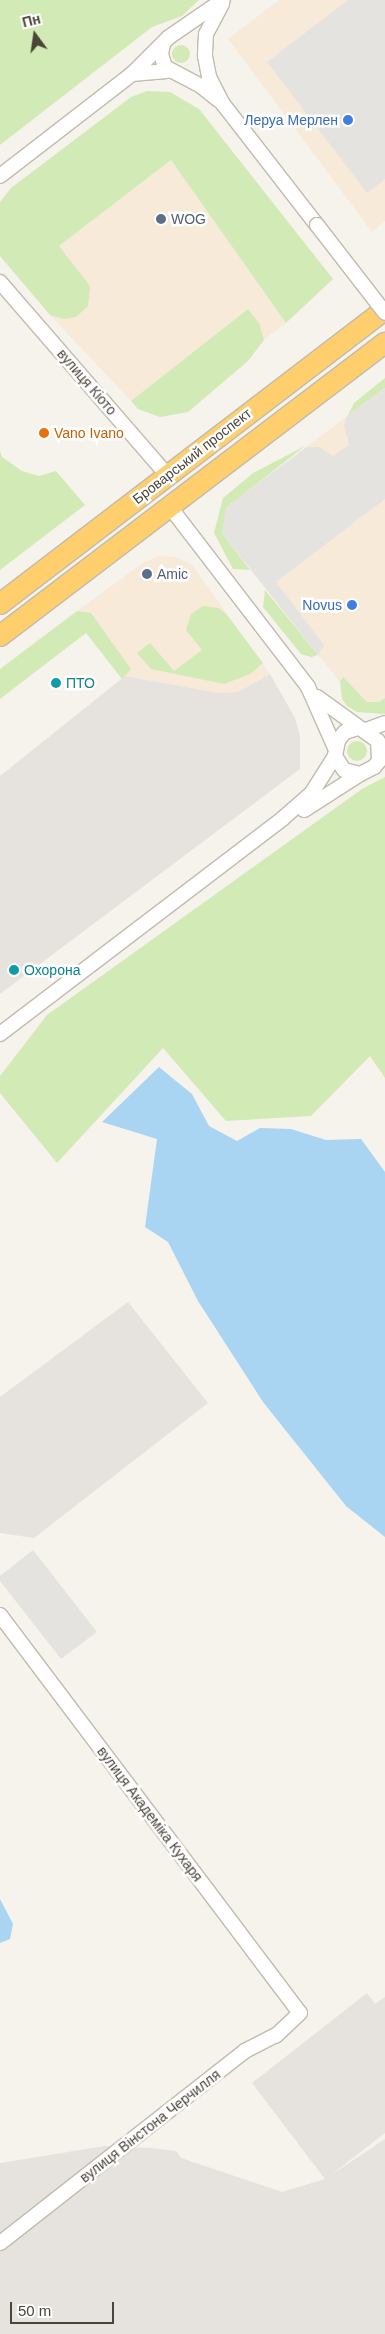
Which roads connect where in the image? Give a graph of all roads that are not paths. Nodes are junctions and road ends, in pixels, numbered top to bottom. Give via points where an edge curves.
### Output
1 (224, 0) edge
2 (177, 32) junction
3 (163, 45) junction
4 (205, 52) junction
5 (175, 73) junction
6 (132, 74) junction
7 (223, 104) junction
8 (0, 176) edge
9 (1, 286) edge
10 (385, 312) edge
11 (385, 343) edge
12 (168, 476) junction
13 (170, 507) junction
14 (0, 604) edge
15 (0, 636) edge
16 (308, 688) junction
17 (385, 723) edge
18 (362, 729) junction
19 (335, 752) junction
20 (381, 758) edge
21 (360, 774) junction
22 (282, 819) junction
23 (0, 1034) edge
24 (0, 1615) edge
25 (300, 2012) joint
26 (0, 2243) edge

1 - 2 street
1 - 4 street via 212,20
2 - 3 street
2 - 4 street via 196,36
3 - 5 street via 162,59
3 - 6 street
4 - 5 street via 196,71
4 - 7 street via 210,77
5 - 6 street
5 - 7 street via 201,86
6 - 8 street
7 - 10 street, bridge
9 - 12 street, вулиця Кіото
10 - 12 highway, Броварський проспект
11 - 13 highway, Броварський проспект
12 - 14 highway, Броварський проспект
13 - 15 highway, Броварський проспект
13 - 16 street
16 - 18 street
16 - 19 street
17 - 18 street
18 - 19 street via 345,732
18 - 20 street via 378,741
19 - 21 street via 344,770
19 - 22 street via 311,794
20 - 21 street
21 - 22 street via 304,810
22 - 23 street
24 - 25 street, вулиця Академіка Кухаря
25 - 26 street, вулиця Вінстона Черчилля via 276,2036 245,2051

